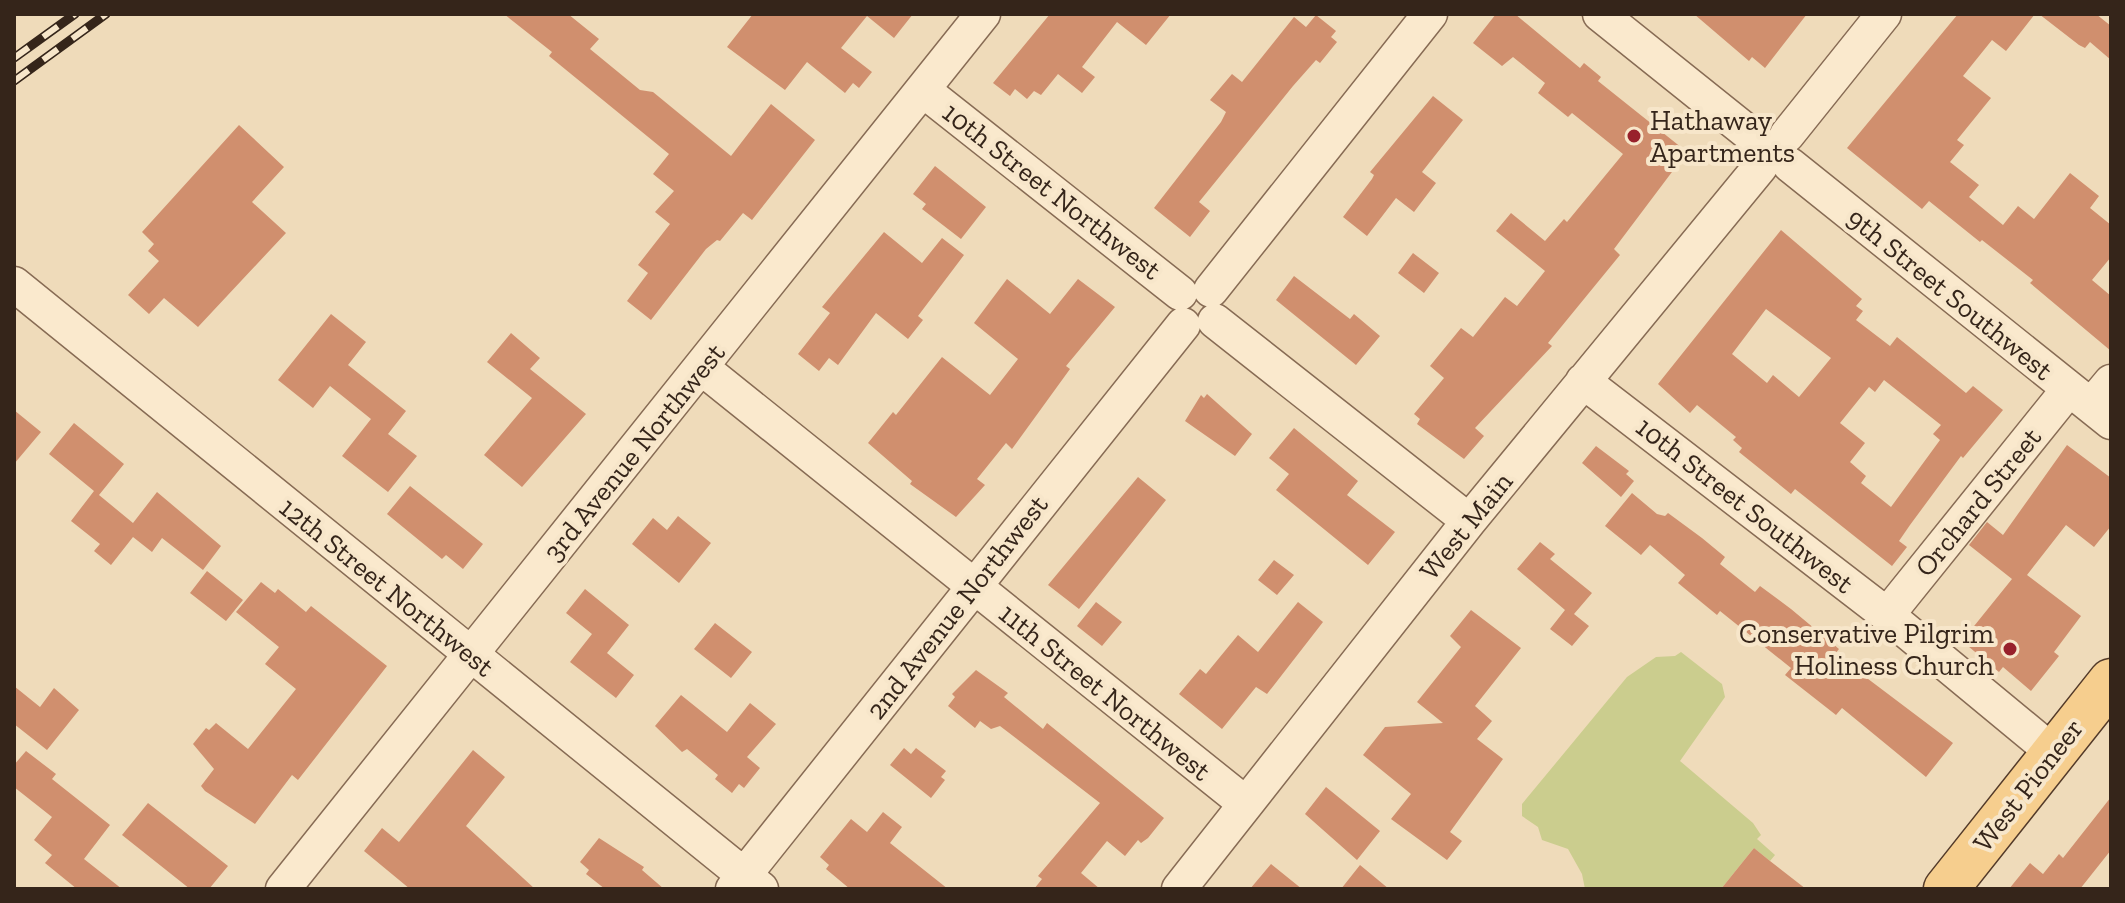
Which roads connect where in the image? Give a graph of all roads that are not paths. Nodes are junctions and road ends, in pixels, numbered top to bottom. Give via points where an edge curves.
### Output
1 (983, 14) edge
2 (1430, 14) edge
3 (1600, 14) edge
4 (1884, 14) edge
5 (923, 90) junction
6 (1773, 151) junction
7 (14, 284) edge
8 (1197, 307) junction
9 (702, 368) junction
10 (1583, 381) junction
11 (2096, 400) edge
12 (1469, 521) junction
13 (973, 586) junction
14 (1887, 615) junction
15 (470, 655) junction
16 (2111, 681) edge
17 (2054, 753) junction
18 (1246, 804) junction
19 (746, 885) edge
20 (283, 889) edge
21 (1179, 889) edge
22 (1946, 889) edge

1 - 5 street, 3rd Avenue Northwest
2 - 8 street, 2nd Avenue Northwest
3 - 6 street, 9th Street Southwest
4 - 6 street, West Main
5 - 8 street, 10th Street Northwest
5 - 9 street, 3rd Avenue Northwest
6 - 10 street, West Main
6 - 11 street, 9th Street Southwest
7 - 15 street, 12th Street Northwest
8 - 12 street, 10th Street Northwest
8 - 13 street, 2nd Avenue Northwest
9 - 13 street, 11th Street Northwest
9 - 15 street, 3rd Avenue Northwest
10 - 12 street, West Main
10 - 14 street, 10th Street Southwest
11 - 14 street, Orchard Street
12 - 18 street, West Main
13 - 18 street, 11th Street Northwest
13 - 19 street, 2nd Avenue Northwest
14 - 17 street, 10th Street Southwest
15 - 19 street, 12th Street Northwest
15 - 20 street, 3rd Avenue Northwest
16 - 17 main road, West Pioneer
17 - 22 main road, West Pioneer
18 - 21 street, West Main

